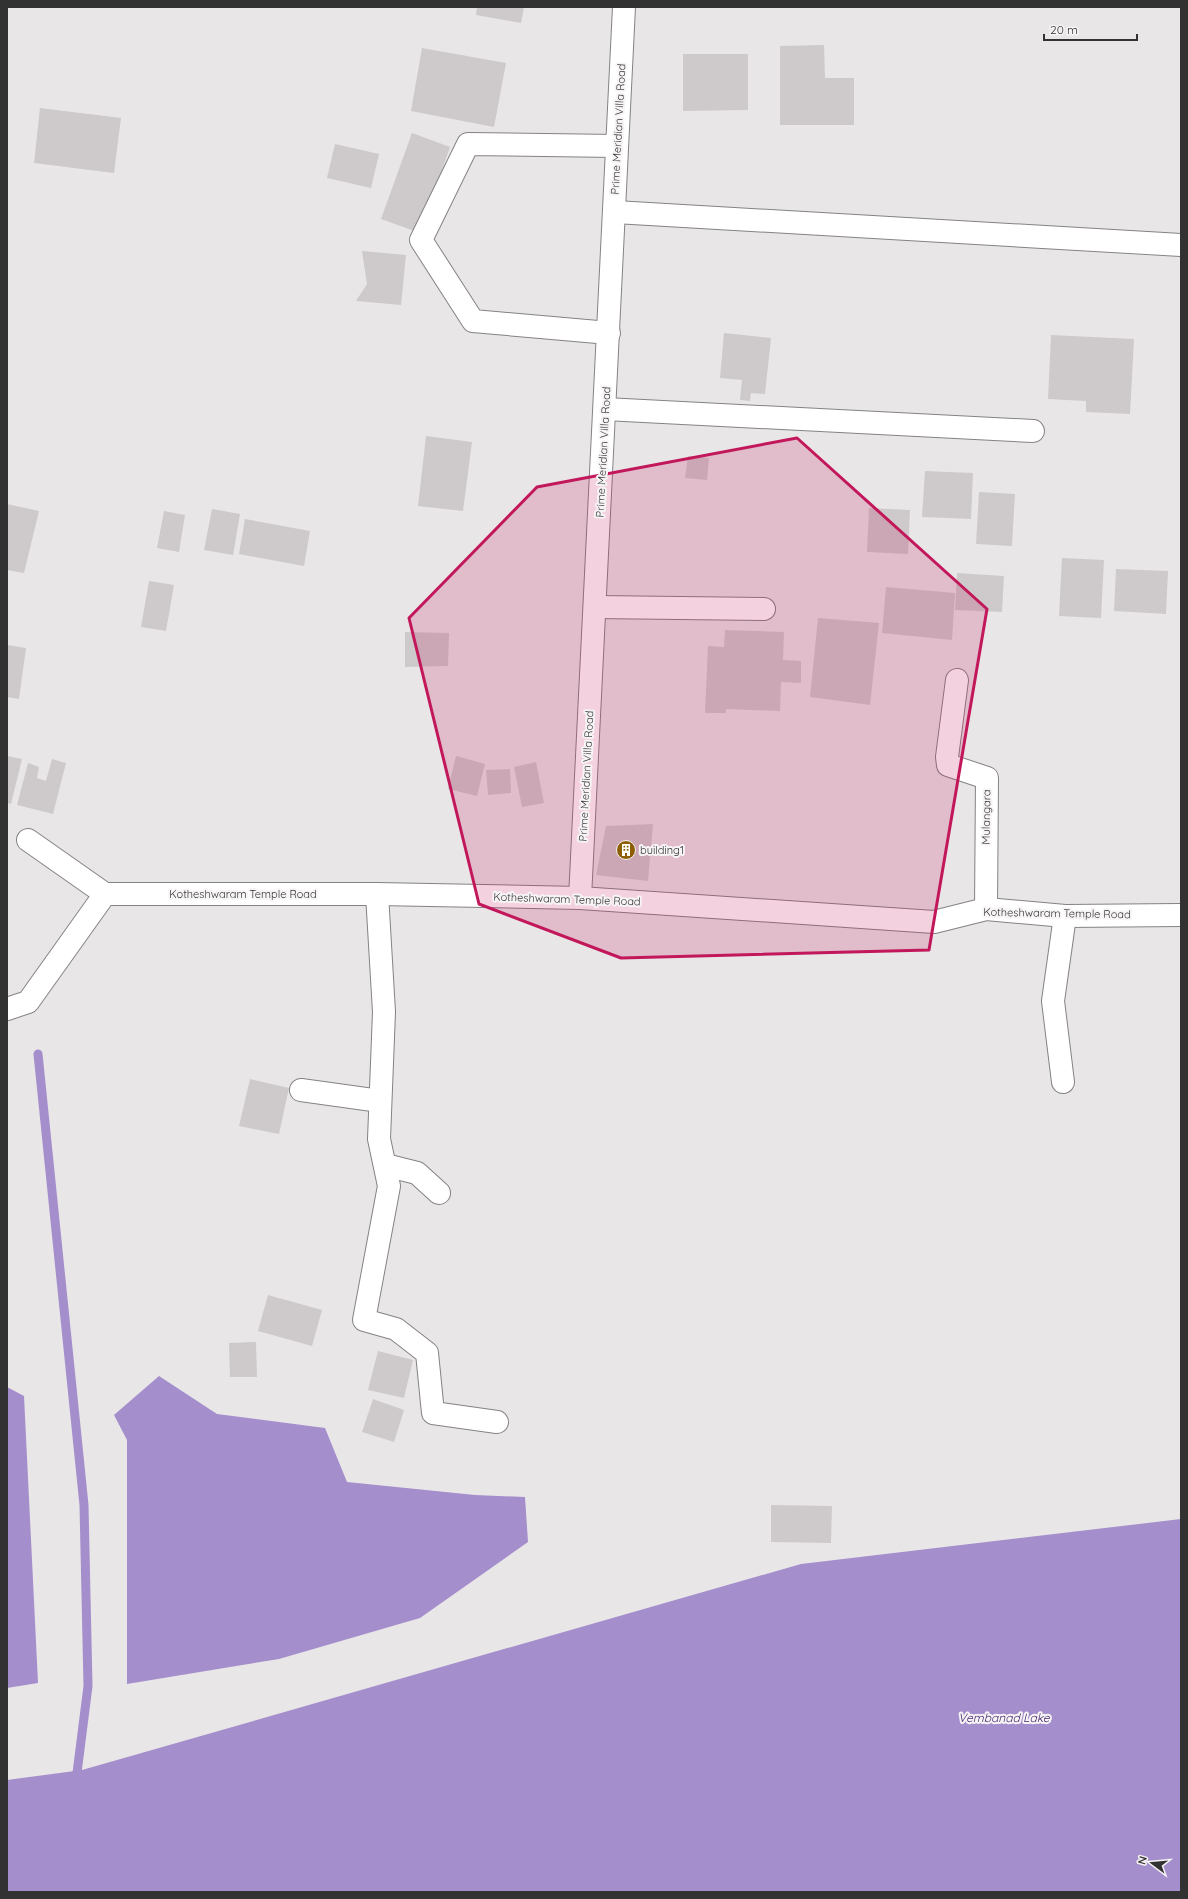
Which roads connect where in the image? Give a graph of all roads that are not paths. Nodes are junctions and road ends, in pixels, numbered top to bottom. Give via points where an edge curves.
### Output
1 (624, 7) edge
2 (618, 146) junction
3 (615, 212) junction
4 (1181, 245) edge
5 (609, 332) junction
6 (605, 409) junction
7 (1033, 431) dead end
8 (595, 607) junction
9 (764, 609) dead end
10 (957, 680) dead end
11 (28, 840) dead end
12 (105, 894) junction
13 (377, 894) junction
14 (580, 898) junction
15 (986, 909) junction
16 (1181, 915) edge
17 (1065, 916) junction
18 (7, 1009) edge
19 (1063, 1082) dead end
20 (301, 1090) dead end
21 (380, 1100) junction
22 (385, 1165) junction
23 (439, 1193) dead end
24 (497, 1422) dead end

1 - 2 street, Prime Meridian Villa Road
2 - 3 street, Prime Meridian Villa Road
2 - 5 street via 468,144 421,240 474,321
3 - 4 street
3 - 5 street, Prime Meridian Villa Road
5 - 6 street, Prime Meridian Villa Road
6 - 7 street
6 - 8 street, Prime Meridian Villa Road
8 - 9 street
8 - 14 street, Prime Meridian Villa Road
10 - 15 street, Mulangara via 947,757 948,764 987,778
11 - 12 street
12 - 13 street, Kotheshwaram Temple Road
12 - 18 street via 28,1002
13 - 14 street, Kotheshwaram Temple Road
13 - 21 street via 384,1012
14 - 15 street, Kotheshwaram Temple Road via 934,922
15 - 17 street, Kotheshwaram Temple Road
16 - 17 street, Kotheshwaram Temple Road
17 - 19 street via 1053,1001
20 - 21 street
21 - 22 street via 379,1139
22 - 23 street via 417,1173
22 - 24 street via 389,1186 364,1320 396,1329 427,1353 433,1413

